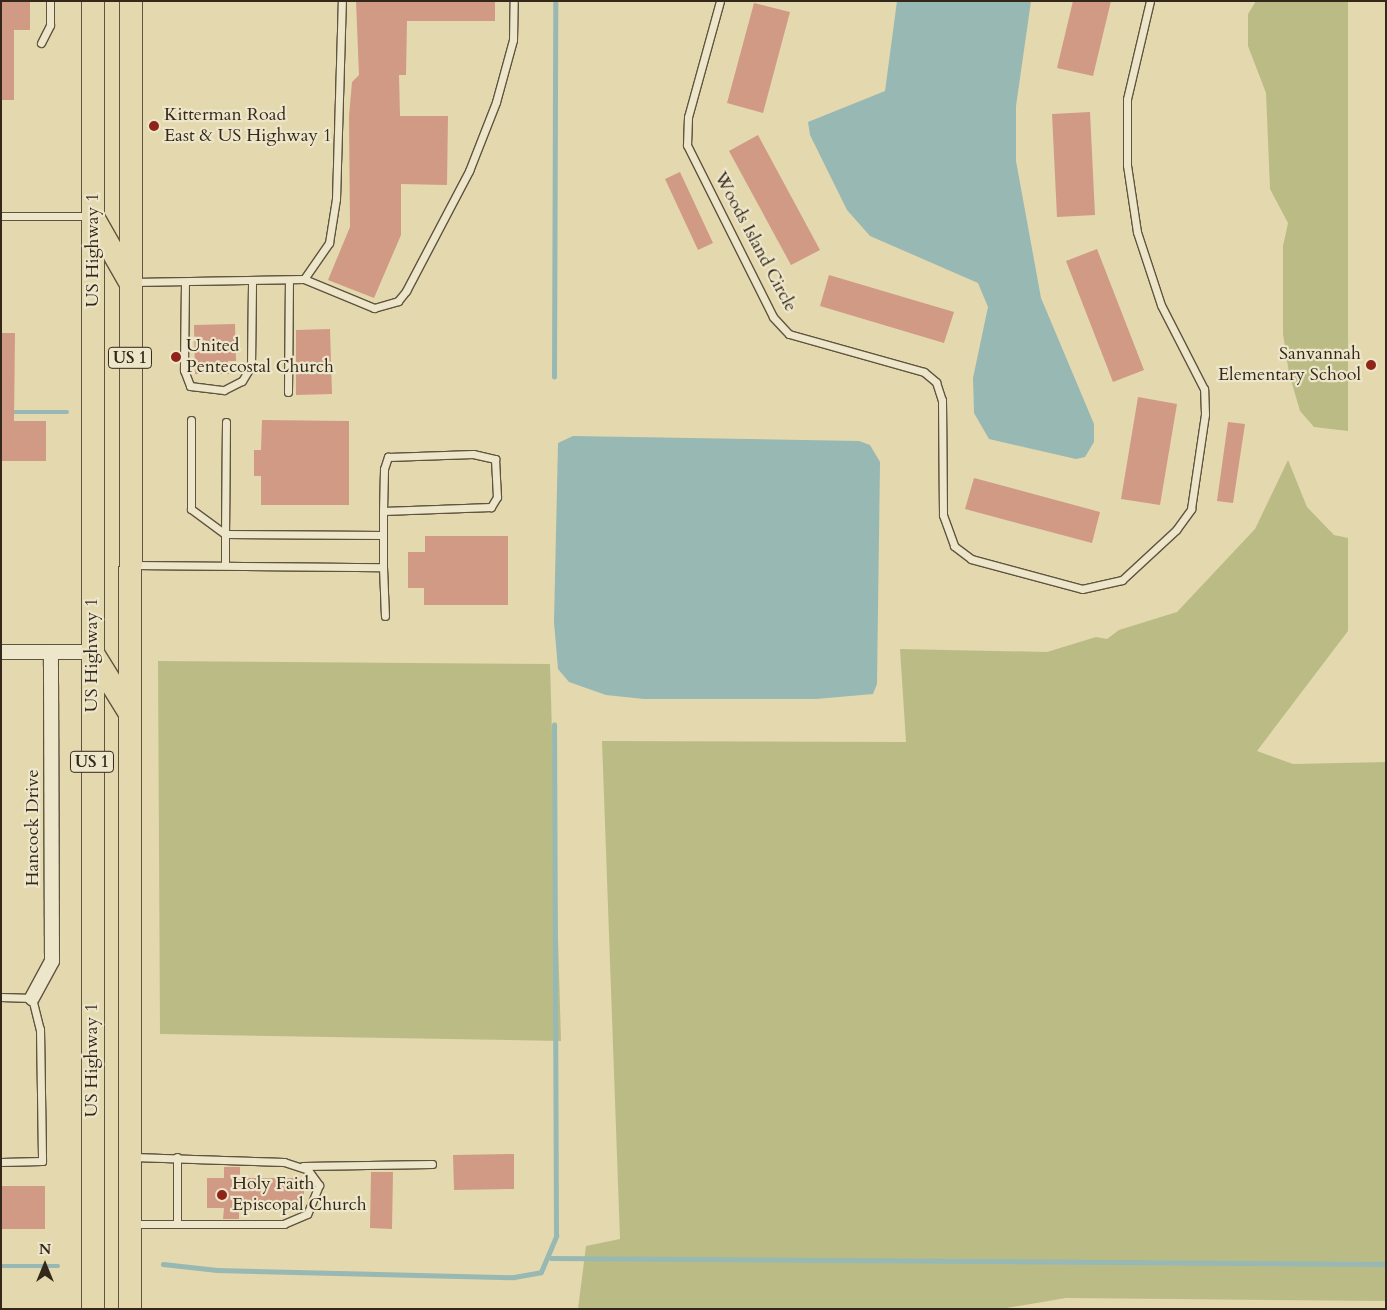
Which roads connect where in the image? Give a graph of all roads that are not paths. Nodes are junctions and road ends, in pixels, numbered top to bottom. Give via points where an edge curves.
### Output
1 (50, 1) edge
2 (93, 1) edge
3 (131, 1) edge
4 (342, 1) edge
5 (514, 1) edge
6 (720, 1) edge
7 (1150, 1) edge
8 (42, 43) dead end
9 (1, 216) edge
10 (93, 216) junction
11 (304, 279) junction
12 (130, 282) junction
13 (184, 282) junction
14 (252, 282) junction
15 (289, 282) junction
16 (288, 392) dead end
17 (191, 420) dead end
18 (226, 422) dead end
19 (383, 511) junction
20 (225, 534) junction
21 (383, 535) junction
22 (130, 565) junction
23 (225, 565) junction
24 (383, 567) junction
25 (385, 616) dead end
26 (1, 652) edge
27 (51, 652) junction
28 (92, 652) junction
29 (130, 715) junction
30 (1, 997) edge
31 (32, 998) junction
32 (130, 1157) junction
33 (177, 1157) junction
34 (1, 1162) edge
35 (432, 1164) dead end
36 (298, 1166) junction
37 (130, 1224) junction
38 (177, 1224) junction
39 (93, 1309) edge
40 (130, 1309) edge

1 - 8 lane via 50,25
2 - 10 main road, US Highway 1 / US 1
3 - 12 main road, US 1
4 - 11 lane via 336,199 328,243
5 - 11 lane via 513,40 496,102 469,172 406,291 398,301 374,308
6 - 7 lane, Woods Island Circle via 688,117 688,145 773,317 789,334 930,377 942,400 943,515 954,546 970,559 1082,589 1122,580 1176,530 1192,509 1205,414 1204,389 1161,305 1137,232 1127,165 1127,99
9 - 10 lane
10 - 12 main road
10 - 28 main road, US Highway 1 / US 1
11 - 15 lane
12 - 13 lane
12 - 22 main road, US 1
13 - 14 lane
13 - 14 lane via 184,370 190,386 224,390 242,381 251,366
14 - 15 lane
15 - 16 lane
17 - 20 lane via 191,509
18 - 20 lane
19 - 19 lane via 388,457 473,454 495,459 497,497 491,507
19 - 21 lane
20 - 21 lane
20 - 23 lane
21 - 24 lane
22 - 23 lane
22 - 29 main road, US 1
23 - 24 lane
24 - 25 lane
26 - 27 street
27 - 28 street
27 - 31 street, Hancock Drive via 52,961
28 - 29 main road
28 - 39 main road, US Highway 1 / US 1
29 - 32 main road, US 1
30 - 31 lane
31 - 34 lane via 42,1052 42,1161
32 - 33 lane
32 - 37 main road, US 1
33 - 36 lane
33 - 38 lane
35 - 36 lane
36 - 38 lane via 308,1170 319,1185 314,1205 297,1220 253,1226
37 - 38 lane
37 - 40 main road, US 1

